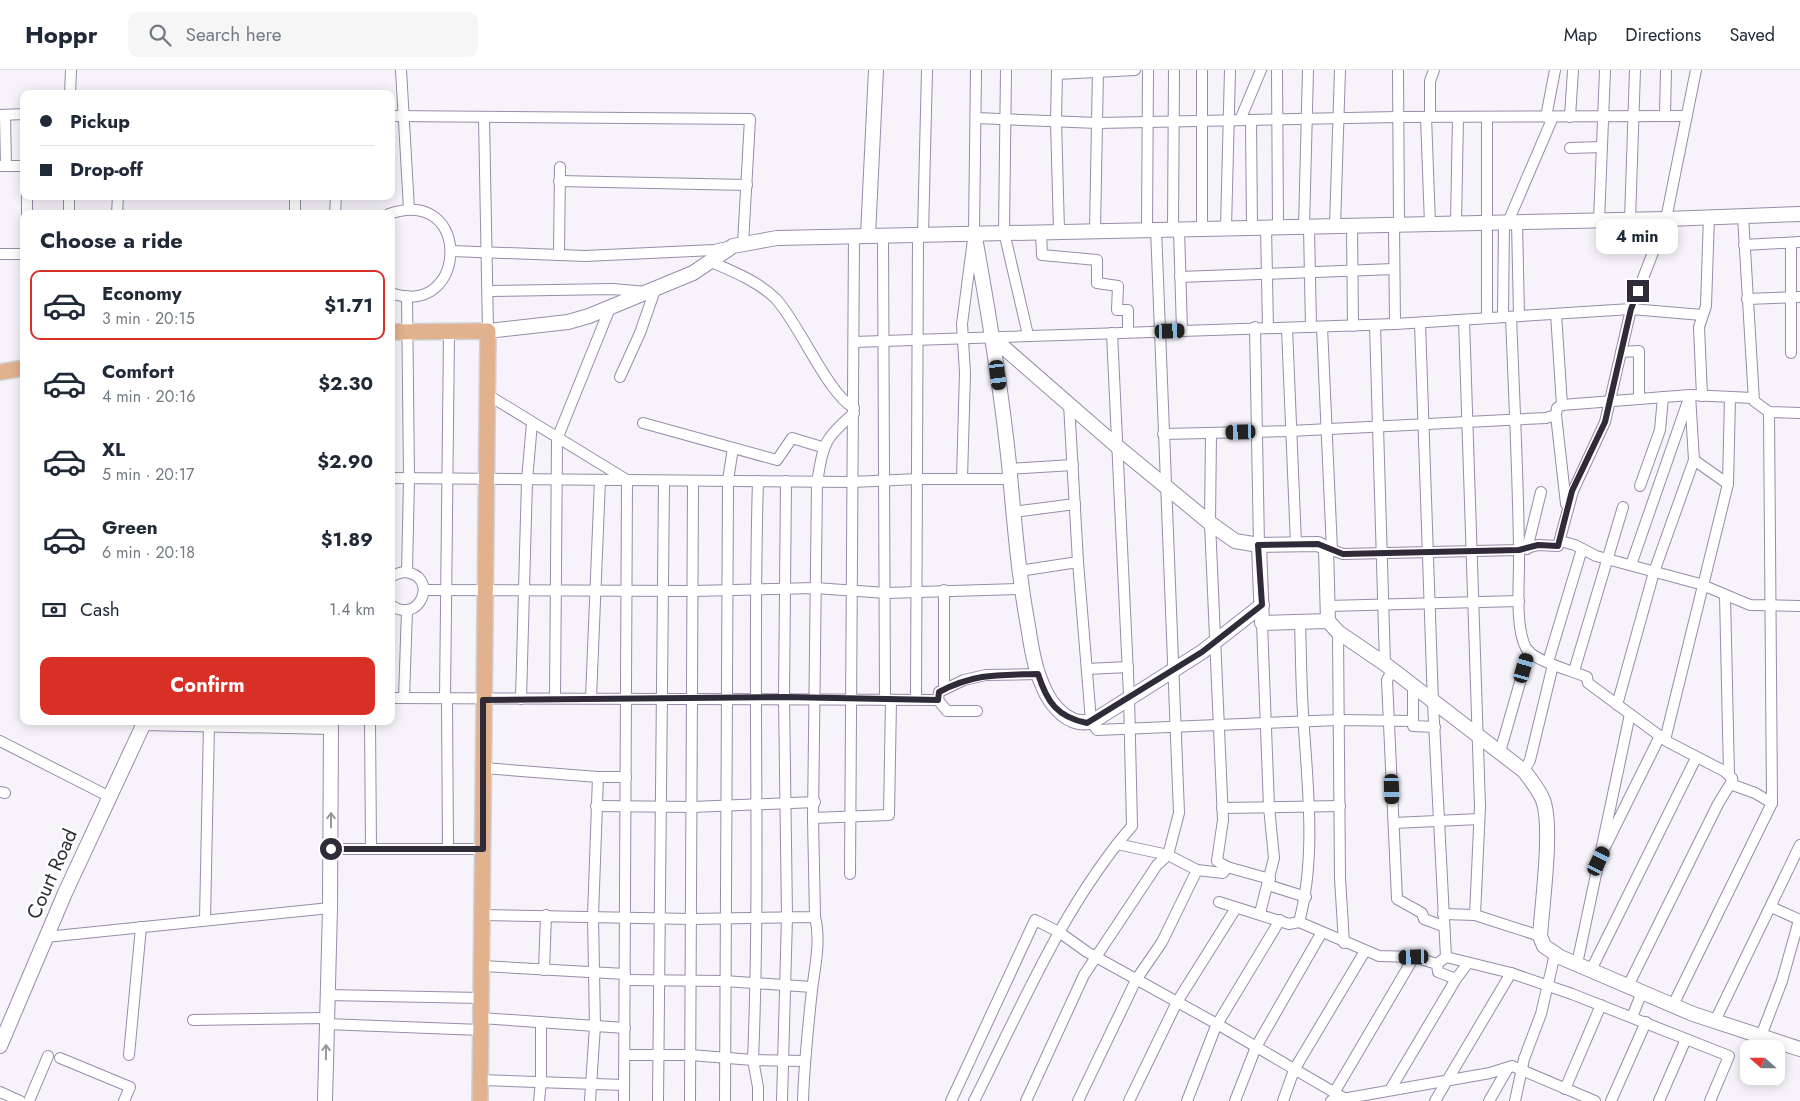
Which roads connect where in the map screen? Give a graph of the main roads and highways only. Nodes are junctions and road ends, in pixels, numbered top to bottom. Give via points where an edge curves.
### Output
1 (395, 332) edge
2 (20, 369) edge
3 (0, 372) edge
4 (480, 1101) edge

1 - 4 main road via 488,331
2 - 3 main road

